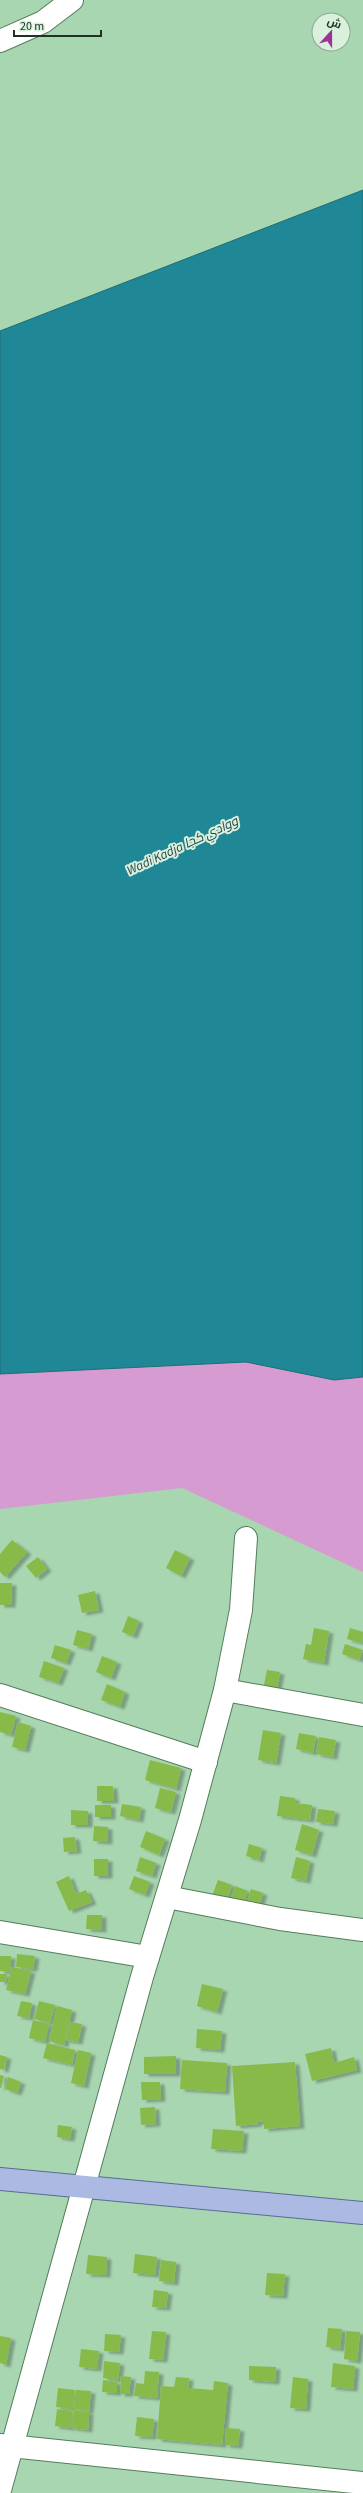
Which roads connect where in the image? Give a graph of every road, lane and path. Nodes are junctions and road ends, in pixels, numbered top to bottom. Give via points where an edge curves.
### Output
1 (72, 0) edge
2 (0, 40) edge
3 (246, 1538) dead end
4 (225, 1690) junction
5 (0, 1695) edge
6 (363, 1715) edge
7 (206, 1762) junction
8 (167, 1897) junction
9 (363, 1930) edge
10 (0, 1932) edge
11 (148, 1957) junction
12 (0, 2179) edge
13 (84, 2187) junction
14 (363, 2213) edge
15 (6, 2446) edge
16 (363, 2483) edge
17 (0, 2490) edge

1 - 2 street via 43,22
3 - 4 street via 241,1610
4 - 6 street
4 - 7 street
5 - 7 street
7 - 8 street
8 - 9 street via 280,1919
8 - 11 street
10 - 11 street
11 - 13 street
12 - 13 main road
13 - 14 main road
13 - 15 street
15 - 16 street
15 - 17 street

